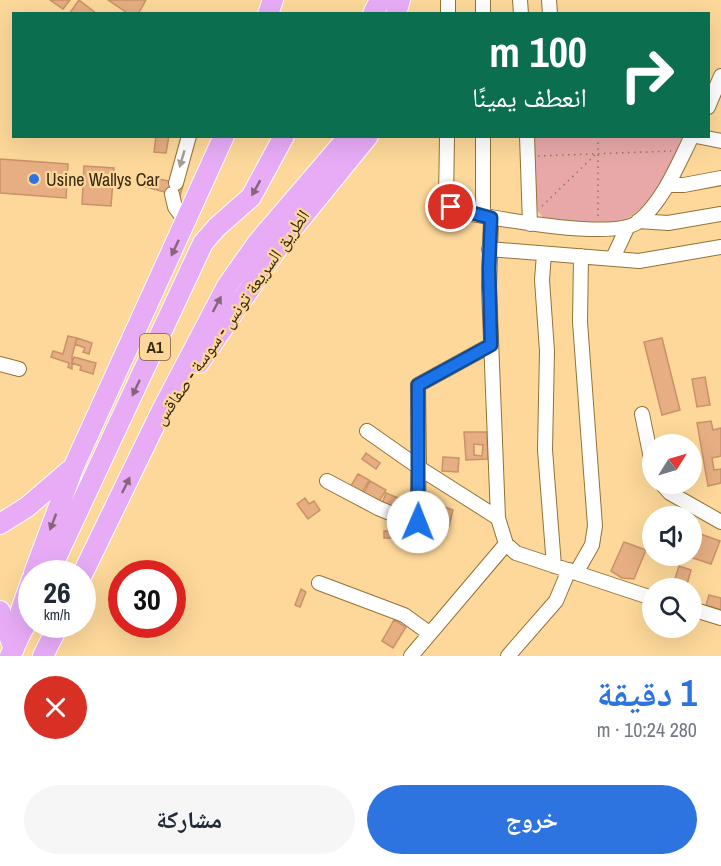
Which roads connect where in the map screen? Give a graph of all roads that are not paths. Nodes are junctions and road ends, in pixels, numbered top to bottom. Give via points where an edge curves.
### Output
1 (721, 76) edge
2 (712, 103) edge
3 (188, 138) edge
4 (223, 138) edge
5 (283, 138) edge
6 (347, 138) edge
7 (366, 138) edge
8 (447, 138) edge
9 (483, 138) edge
10 (527, 138) edge
11 (693, 138) edge
12 (705, 138) edge
13 (721, 141) edge
14 (721, 178) edge
15 (668, 185) junction
16 (721, 214) edge
17 (487, 217) junction
18 (530, 220) junction
19 (186, 222) junction
20 (632, 225) junction
21 (721, 247) edge
22 (489, 249) junction
23 (544, 254) junction
24 (581, 256) junction
25 (613, 258) junction
26 (491, 345) junction
27 (0, 364) edge
28 (19, 369) dead end
29 (161, 412) junction
30 (642, 414) dead end
31 (367, 431) dead end
32 (646, 434) edge
33 (74, 466) junction
34 (419, 469) junction
35 (327, 481) dead end
36 (672, 494) edge
37 (498, 518) junction
38 (721, 522) edge
39 (0, 525) edge
40 (506, 543) junction
41 (39, 560) edge
42 (55, 560) edge
43 (90, 560) edge
44 (554, 566) junction
45 (573, 571) junction
46 (319, 583) dead end
47 (642, 595) edge
48 (0, 611) edge
49 (702, 612) edge
50 (721, 618) edge
51 (429, 633) junction
52 (19, 638) edge
53 (52, 638) edge
54 (12, 652) edge
55 (44, 656) edge
56 (411, 656) edge
57 (508, 656) edge

1 - 2 street
3 -> 19 street via 174,189 175,207
4 - 19 highway
5 -> 42 highway, الطريق السريعة تونس - سوسة - صفاقس / A1 via 251,197 204,243
29 -> 6 highway via 239,267
7 - 29 highway, الطريق السريعة تونس - سوسة - صفاقس / A1 via 281,243 179,393
8 - 17 street via 446,200 456,211
9 - 17 street
10 - 18 street
11 - 15 street
12 - 13 street
14 - 15 street
15 - 20 street
16 - 20 street
17 - 18 street
17 - 22 street
18 - 20 street via 598,229
19 -> 33 highway
20 - 25 street
21 - 25 street via 647,260
22 - 23 street
22 - 26 street
23 - 24 street
23 - 44 street via 545,450
24 - 25 street
24 - 45 street via 580,322 594,526 592,545
26 - 34 street via 418,385
26 - 37 street
27 - 28 street
43 -> 29 highway, الطريق السريعة تونس - سوسة - صفاقس / A1
30 - 32 street
31 - 34 street
33 - 39 highway
33 -> 41 highway
34 - 35 street via 417,524
34 - 37 street
36 - 38 street
37 - 40 street
40 - 44 street via 516,553
40 - 51 street
44 - 45 street
45 - 47 street
45 - 57 street via 556,601
46 - 51 street via 404,615
48 - 54 highway
49 - 50 street
51 - 56 street
52 - 54 highway
53 - 55 highway

